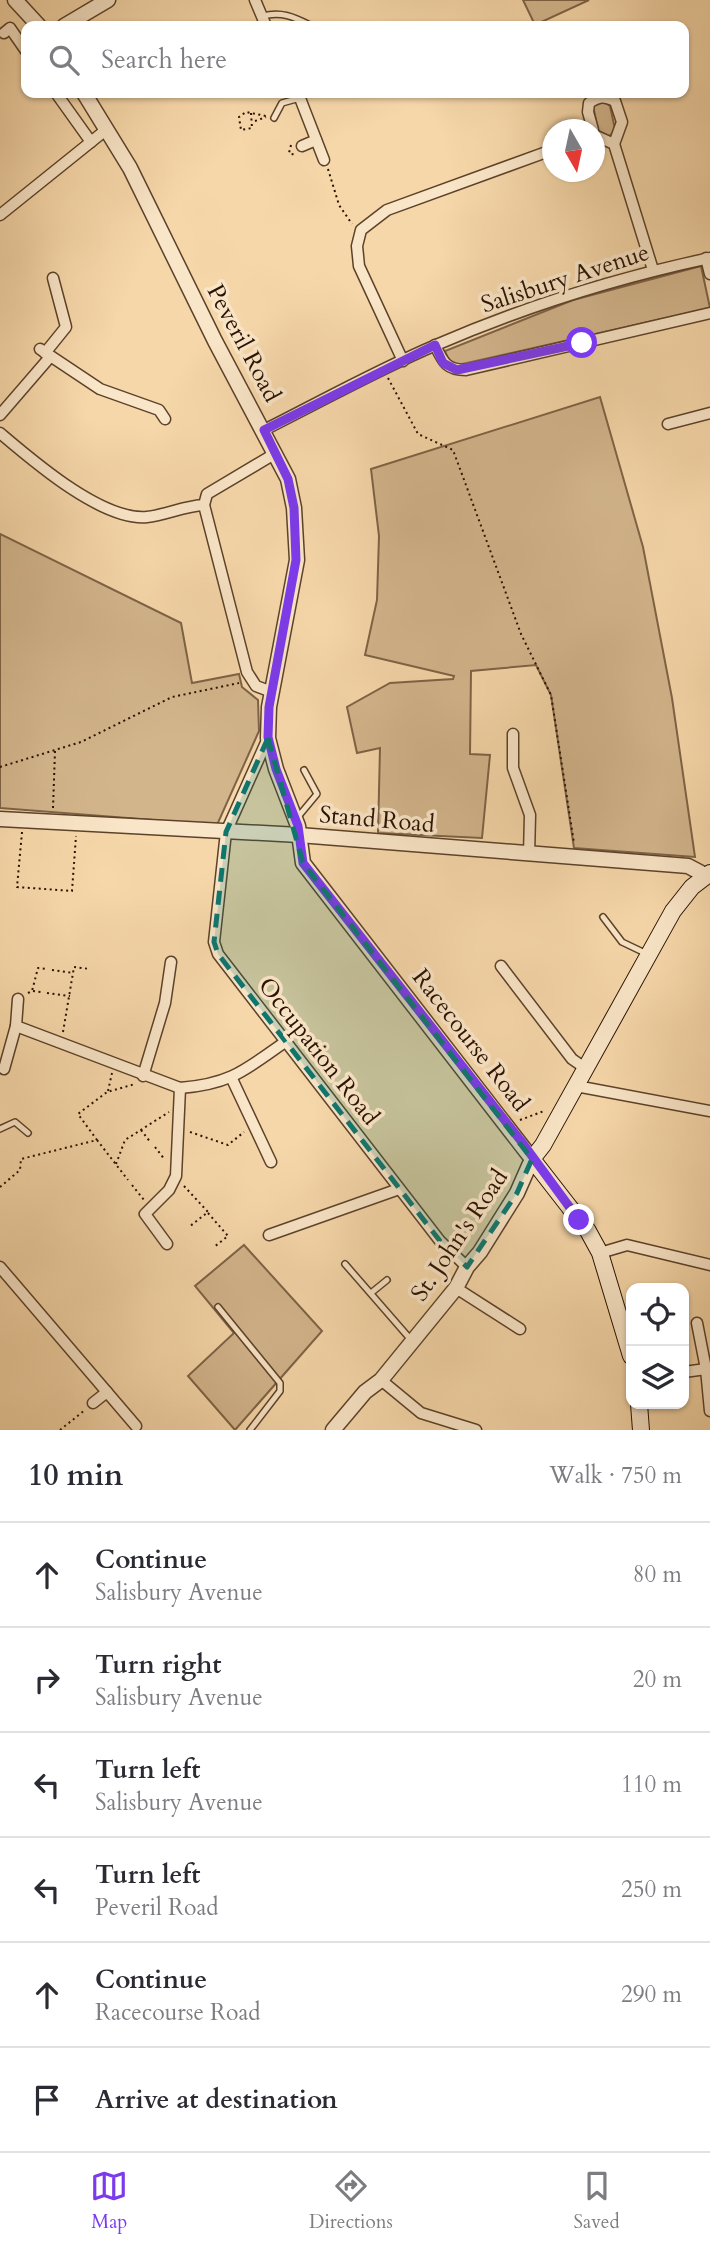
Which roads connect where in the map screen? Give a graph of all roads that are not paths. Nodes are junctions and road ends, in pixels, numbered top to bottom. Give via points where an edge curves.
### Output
1 (15, 0) edge
2 (107, 0) edge
3 (256, 0) edge
4 (34, 21) edge
5 (72, 21) edge
6 (264, 21) edge
7 (265, 21) edge
8 (299, 21) edge
9 (4, 33) dead end
10 (21, 44) edge
11 (60, 98) edge
12 (87, 98) edge
13 (293, 98) edge
14 (300, 98) edge
15 (596, 98) edge
16 (609, 98) edge
17 (274, 118) road end
18 (590, 119) edge
19 (107, 129) junction
20 (316, 140) junction
21 (605, 140) edge
22 (91, 142) junction
23 (614, 144) junction
24 (302, 146) dead end
25 (542, 154) edge
26 (324, 160) road end
27 (3, 208) edge
28 (708, 258) edge
29 (653, 270) junction
30 (710, 274) edge
31 (52, 278) dead end
32 (710, 313) edge
33 (435, 345) junction
34 (45, 353) junction
35 (403, 361) junction
36 (710, 413) edge
37 (0, 415) edge
38 (165, 419) dead end
39 (668, 424) dead end
40 (264, 430) junction
41 (0, 433) edge
42 (276, 453) junction
43 (204, 505) junction
44 (272, 692) junction
45 (513, 734) dead end
46 (268, 737) junction
47 (304, 770) dead end
48 (0, 819) edge
49 (295, 820) junction
50 (226, 832) junction
51 (299, 835) junction
52 (529, 855) junction
53 (708, 874) edge
54 (603, 917) dead end
55 (648, 954) junction
56 (171, 962) dead end
57 (502, 966) dead end
58 (18, 999) road end
59 (16, 1026) junction
60 (285, 1042) junction
61 (585, 1068) junction
62 (4, 1069) dead end
63 (143, 1076) junction
64 (232, 1079) junction
65 (576, 1086) junction
66 (180, 1088) junction
67 (710, 1111) edge
68 (0, 1129) edge
69 (28, 1133) dead end
70 (532, 1159) junction
71 (271, 1162) dead end
72 (399, 1189) junction
73 (269, 1235) dead end
74 (167, 1244) dead end
75 (600, 1253) junction
76 (345, 1264) dead end
77 (710, 1265) edge
78 (0, 1267) edge
79 (467, 1267) junction
80 (387, 1280) dead end
81 (456, 1288) junction
82 (371, 1293) junction
83 (218, 1307) dead end
84 (697, 1323) dead end
85 (520, 1329) dead end
86 (412, 1341) junction
87 (706, 1344) edge
88 (628, 1346) edge
89 (706, 1369) junction
90 (689, 1371) edge
91 (381, 1380) junction
92 (107, 1392) junction
93 (93, 1403) road end
94 (639, 1409) edge
95 (710, 1411) edge
96 (136, 1426) dead end
97 (250, 1430) edge
98 (333, 1430) edge
99 (476, 1430) edge
100 (641, 1430) edge

1 - 4 street
2 - 5 street
3 - 6 street
7 - 8 lane via 277,13
9 - 10 street via 10,28
11 - 22 street
12 - 19 street, Peveril Road
13 - 17 lane via 282,103
14 - 20 street
15 - 18 street via 589,103
16 - 23 street via 622,122
19 - 22 street
19 - 40 street, Peveril Road
20 - 24 street
20 - 26 street
21 - 23 street
22 - 27 street
23 - 29 street
25 - 35 street via 387,210 362,230 357,246 359,265
28 - 29 street, Salisbury Avenue
28 - 30 street
29 - 33 street, Salisbury Avenue via 570,294
31 - 34 street via 66,327
32 - 33 street via 466,370 450,369
33 - 35 street, Salisbury Avenue
34 - 37 street
34 - 38 street via 100,389 159,410
35 - 40 street, Salisbury Avenue
36 - 39 street
40 - 42 street, Peveril Road
41 - 43 street via 77,491 125,516 146,517
42 - 43 street via 207,494
42 - 44 street, Peveril Road via 294,508 296,560
43 - 44 street via 251,678 256,686
44 - 46 street, Peveril Road
45 - 52 street via 513,768 530,815
46 - 49 street, Peveril Road
46 - 50 street, Occupation Road
47 - 49 lane via 317,794
48 - 50 street, Stand Road
49 - 51 street, Peveril Road
50 - 51 street, Stand Road
50 - 60 street, Occupation Road via 214,942 218,954
51 - 52 street, Stand Road
51 - 70 street, Racecourse Road via 303,863
52 - 53 street, Stand Road via 676,864
53 - 55 main road, St. John's Road via 673,911
54 - 55 lane via 622,942
55 - 61 main road, St. John's Road
56 - 63 street via 165,1003
57 - 61 street via 572,1059
58 - 59 street
59 - 62 street
59 - 63 street
60 - 64 street
60 - 72 street, Occupation Road
61 - 65 main road, St. John's Road
63 - 66 street
64 - 66 street
64 - 71 street
65 - 67 street
65 - 70 main road, St. John's Road
66 - 74 street via 176,1176 169,1191 145,1214
68 - 69 lane via 15,1122
70 - 75 main road, Racecourse Road
70 - 79 street, St. John's Road via 517,1193
72 - 73 street
72 - 79 street, Occupation Road
75 - 77 street via 627,1245
75 - 88 main road, Racecourse Road
76 - 82 lane
78 - 92 street
79 - 81 street, St. John's Road
80 - 82 lane
81 - 85 street
81 - 86 street, St. John's Road
82 - 86 lane
83 - 97 lane via 280,1384 280,1391
84 - 87 street
86 - 91 street, St. John's Road
87 - 89 street
89 - 90 street
89 - 95 street
91 - 98 street, St. John's Road
91 - 99 street via 421,1413
92 - 93 street
92 - 96 street
94 - 100 main road

